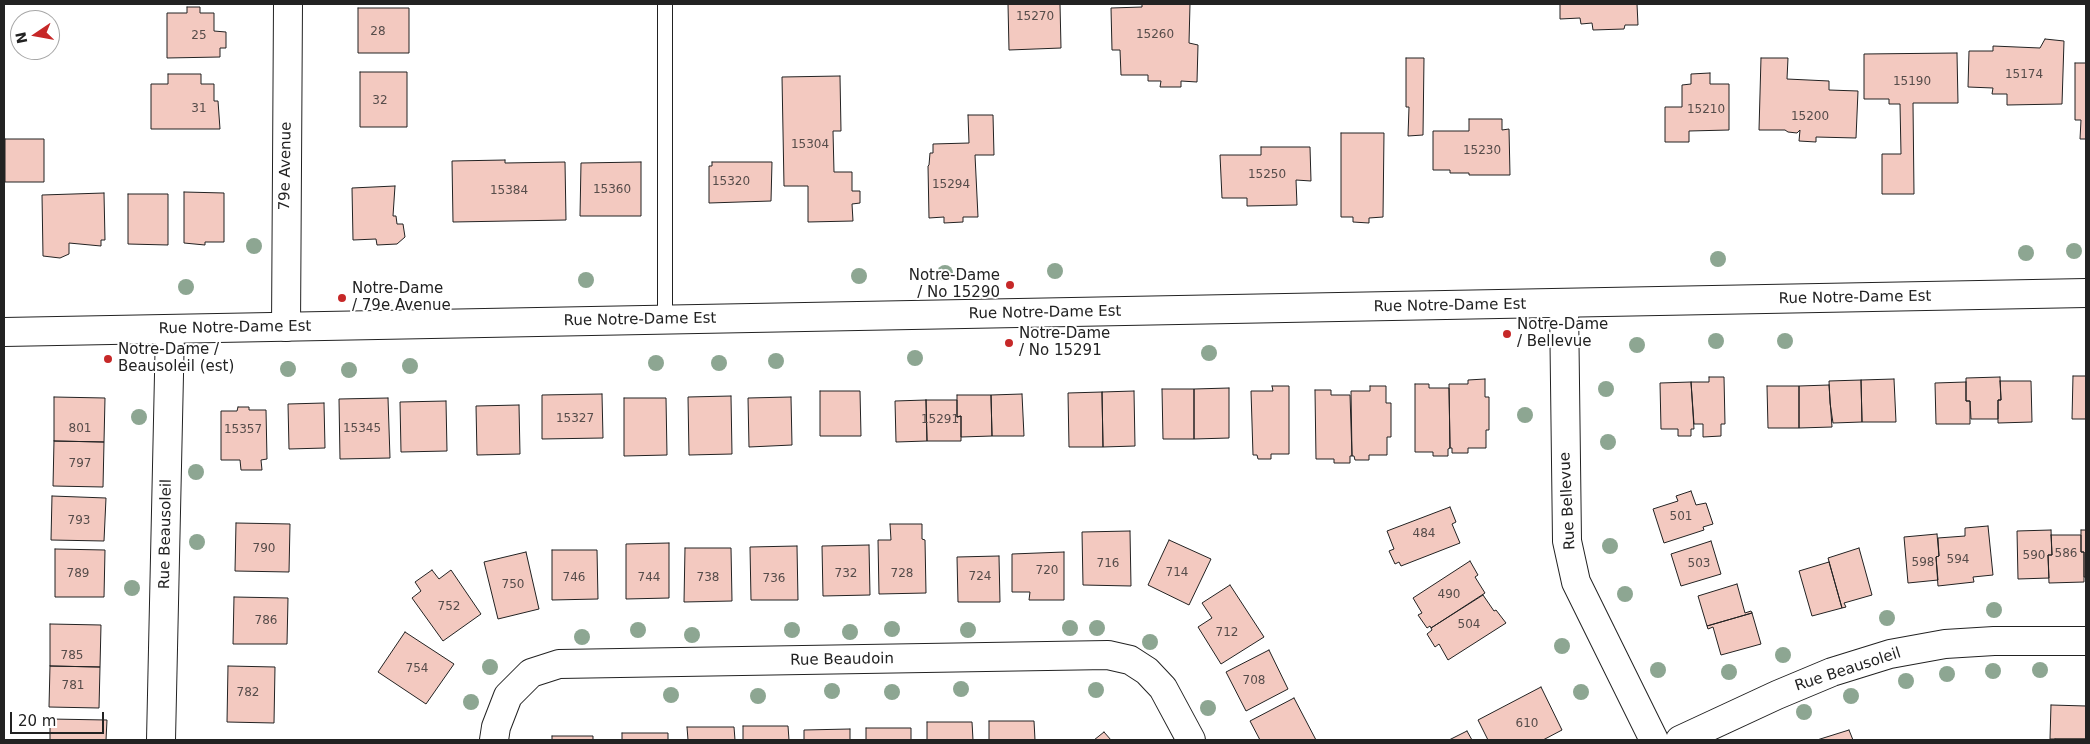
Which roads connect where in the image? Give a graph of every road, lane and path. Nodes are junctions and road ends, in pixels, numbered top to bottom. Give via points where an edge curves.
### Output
1 (288, 4) edge
2 (665, 4) edge
3 (2086, 293) edge
4 (1564, 304) junction
5 (665, 320) junction
6 (286, 327) junction
7 (170, 328) junction
8 (4, 332) edge
9 (2086, 642) edge
10 (1727, 730) edge
11 (161, 740) edge
12 (494, 740) edge
13 (1191, 740) edge
14 (1654, 740) edge
15 (1680, 740) edge

1 - 6 street, 79e Avenue
2 - 5 lane
3 - 4 street, Rue Notre-Dame Est
4 - 5 street, Rue Notre-Dame Est
4 - 14 street, Rue Bellevue via 1567,541 1576,582
5 - 6 street, Rue Notre-Dame Est
6 - 7 street, Rue Notre-Dame Est
7 - 8 street, Rue Notre-Dame Est
7 - 11 street, Rue Beausoleil
9 - 10 street, Rue Beausoleil via 1994,640 1945,644 1890,654 1832,672
10 - 15 street, Rue Beausoleil
12 - 13 street, Rue Beaudoin via 508,696 531,673 559,664 1108,655 1130,660 1147,671 1163,688

